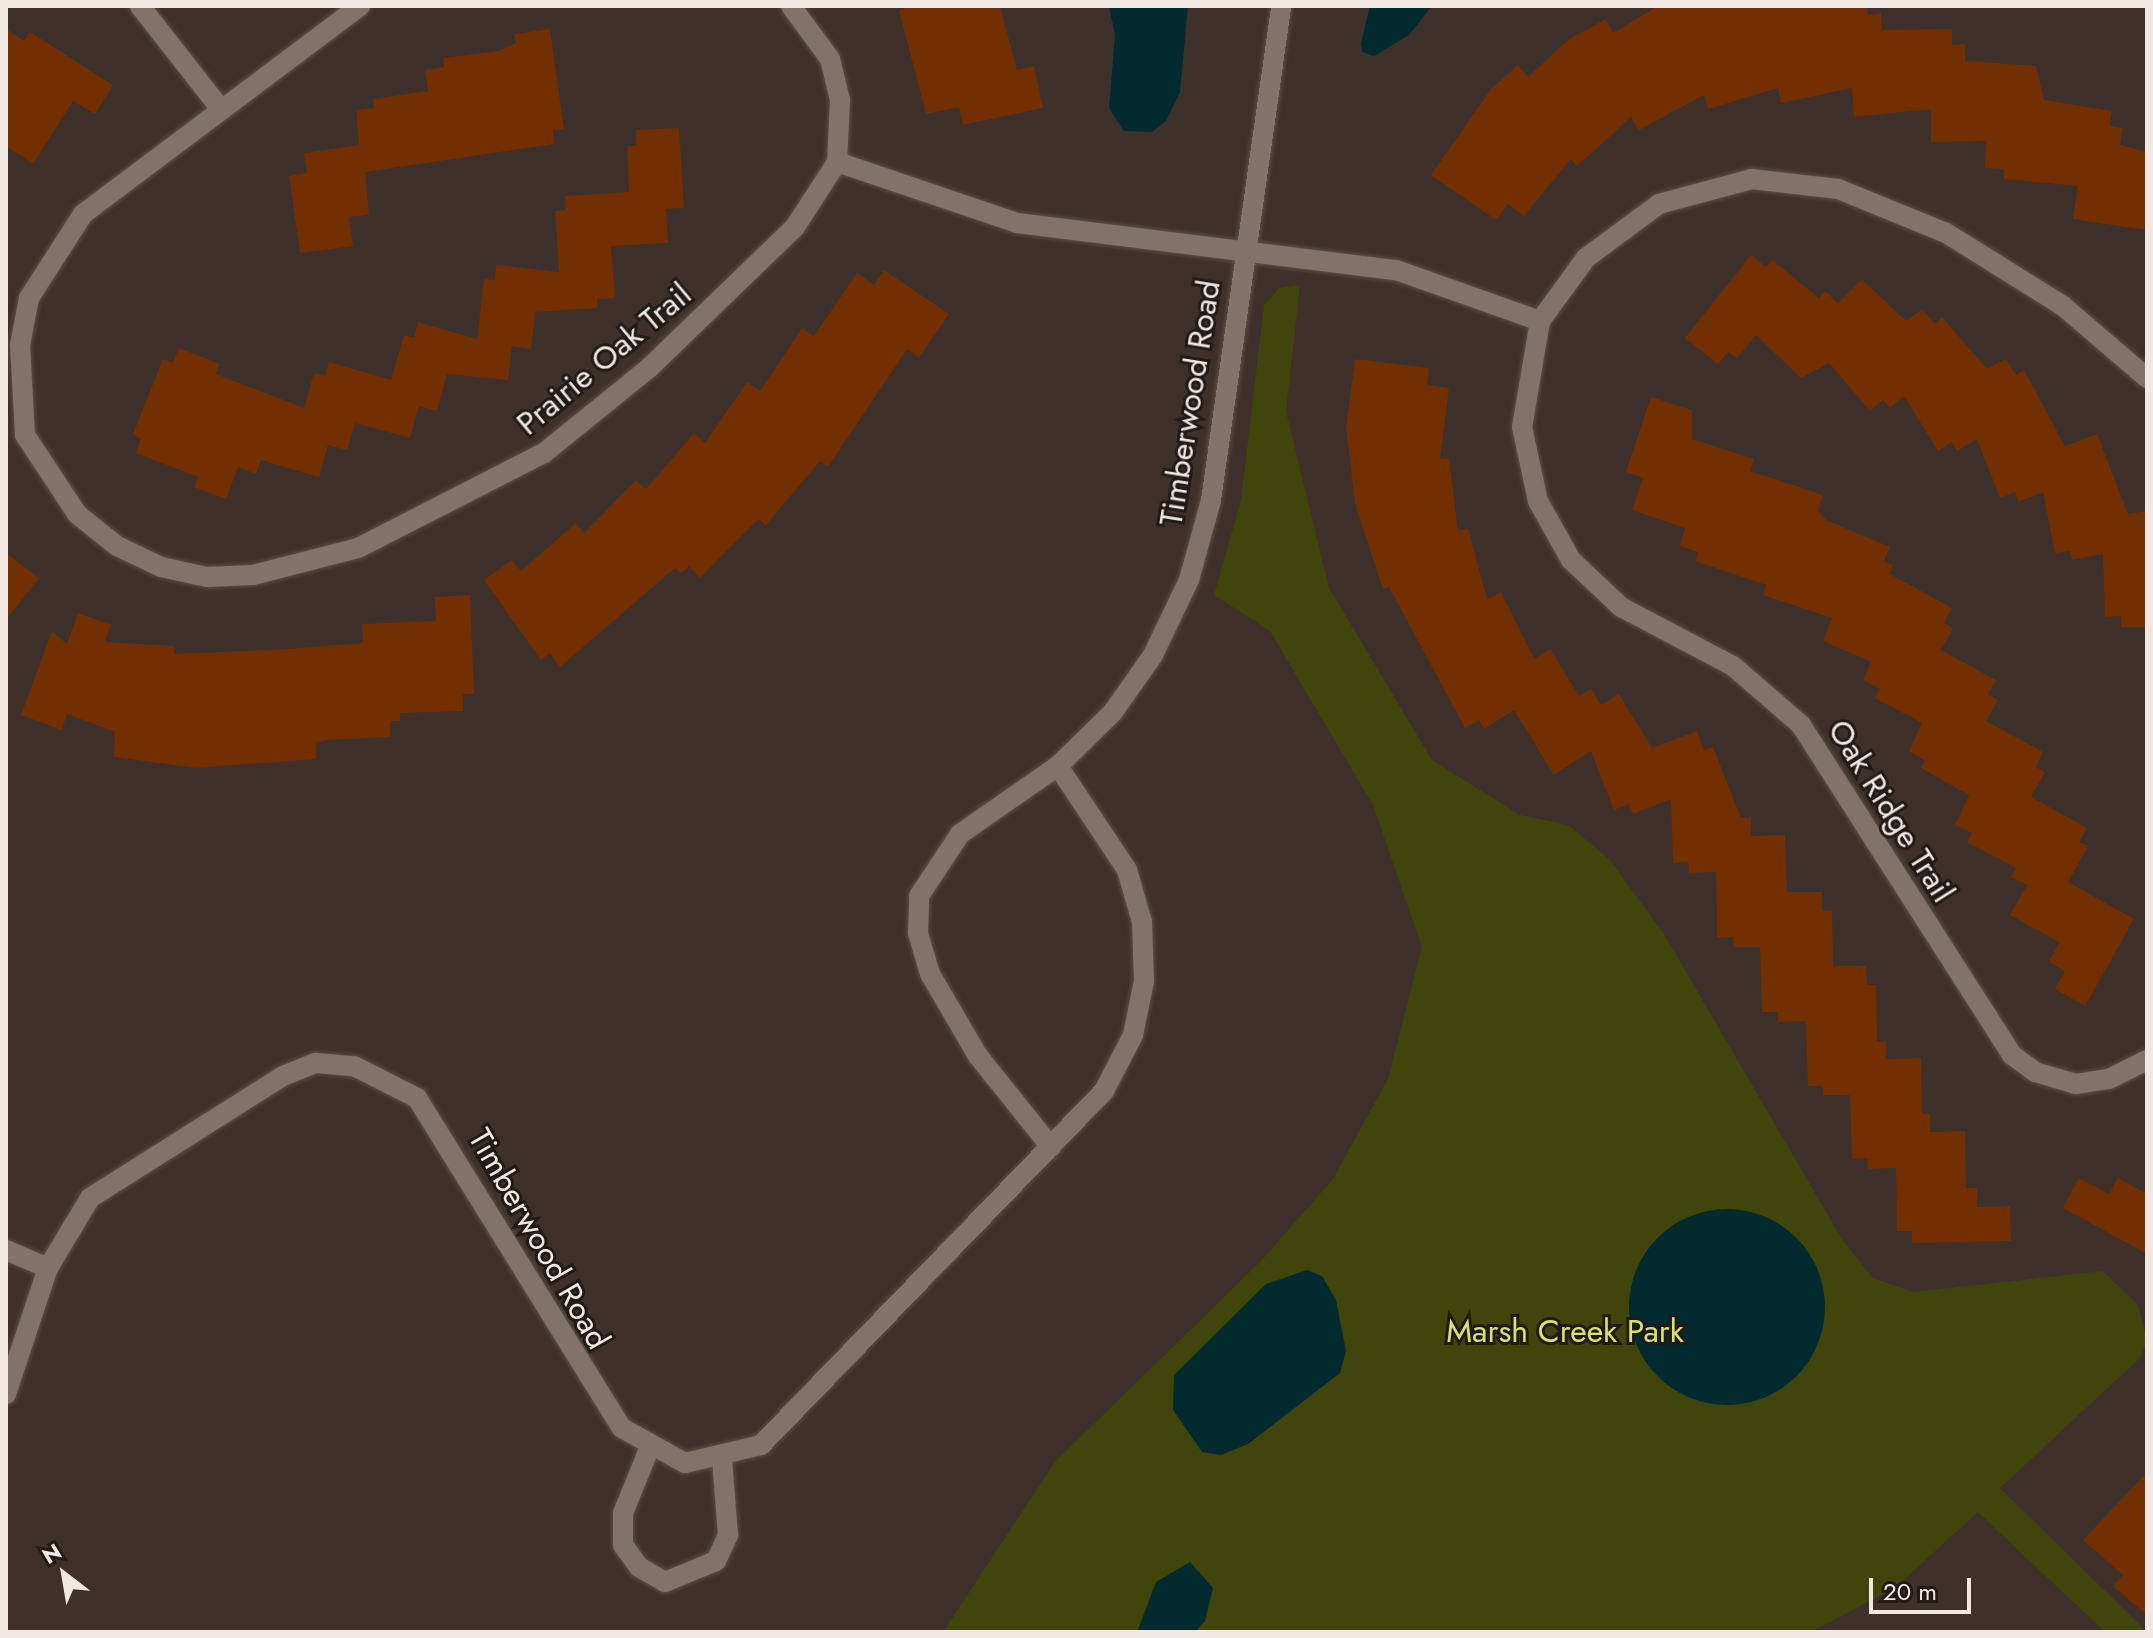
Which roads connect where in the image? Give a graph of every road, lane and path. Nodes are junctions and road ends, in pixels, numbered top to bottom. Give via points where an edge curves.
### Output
1 (140, 6) edge
2 (360, 6) edge
3 (791, 6) edge
4 (1281, 6) edge
5 (220, 108) junction
6 (837, 162) junction
7 (1243, 252) junction
8 (1540, 321) junction
9 (2147, 378) edge
10 (1058, 766) junction
11 (2147, 1060) edge
12 (1051, 1147) junction
13 (6, 1250) edge
14 (48, 1268) junction
15 (6, 1394) edge
16 (649, 1449) junction
17 (722, 1459) junction

1 - 5 street
2 - 5 street, Prairie Oak Trail
3 - 6 street via 830,59 840,100
4 - 7 street, Timberwood Road
5 - 6 street, Prairie Oak Trail via 83,214 29,298 20,345 25,435 77,514 117,546 207,577 253,575 358,548 544,453 649,368 795,227
6 - 7 street via 1017,223
7 - 8 street via 1421,275
7 - 10 street, Timberwood Road via 1211,500 1189,580 1153,655 1113,712
8 - 9 street, Oak Ridge Trail via 1586,258 1642,213 1711,186 1787,180 1863,197 1977,249 2086,323
8 - 11 street, Oak Ridge Trail via 1523,396 1524,444 1542,511 1571,560 1621,607 1733,666 1801,725 2012,1055 2035,1072 2076,1084 2109,1079
10 - 12 street, Timberwood Road via 1127,870 1142,922 1144,981 1133,1035 1104,1091
10 - 12 street, Timberwood Road via 960,834 919,896 918,933 930,974 978,1056
12 - 17 street, Timberwood Road via 797,1414 761,1445
13 - 14 street
14 - 15 street, Timberwood Road
14 - 16 street, Timberwood Road via 90,1198 121,1173 283,1076 316,1063 354,1066 417,1098 594,1394
16 - 17 street, Timberwood Road via 685,1463
16 - 17 street via 623,1513 623,1545 639,1567 665,1582 716,1561 728,1535

